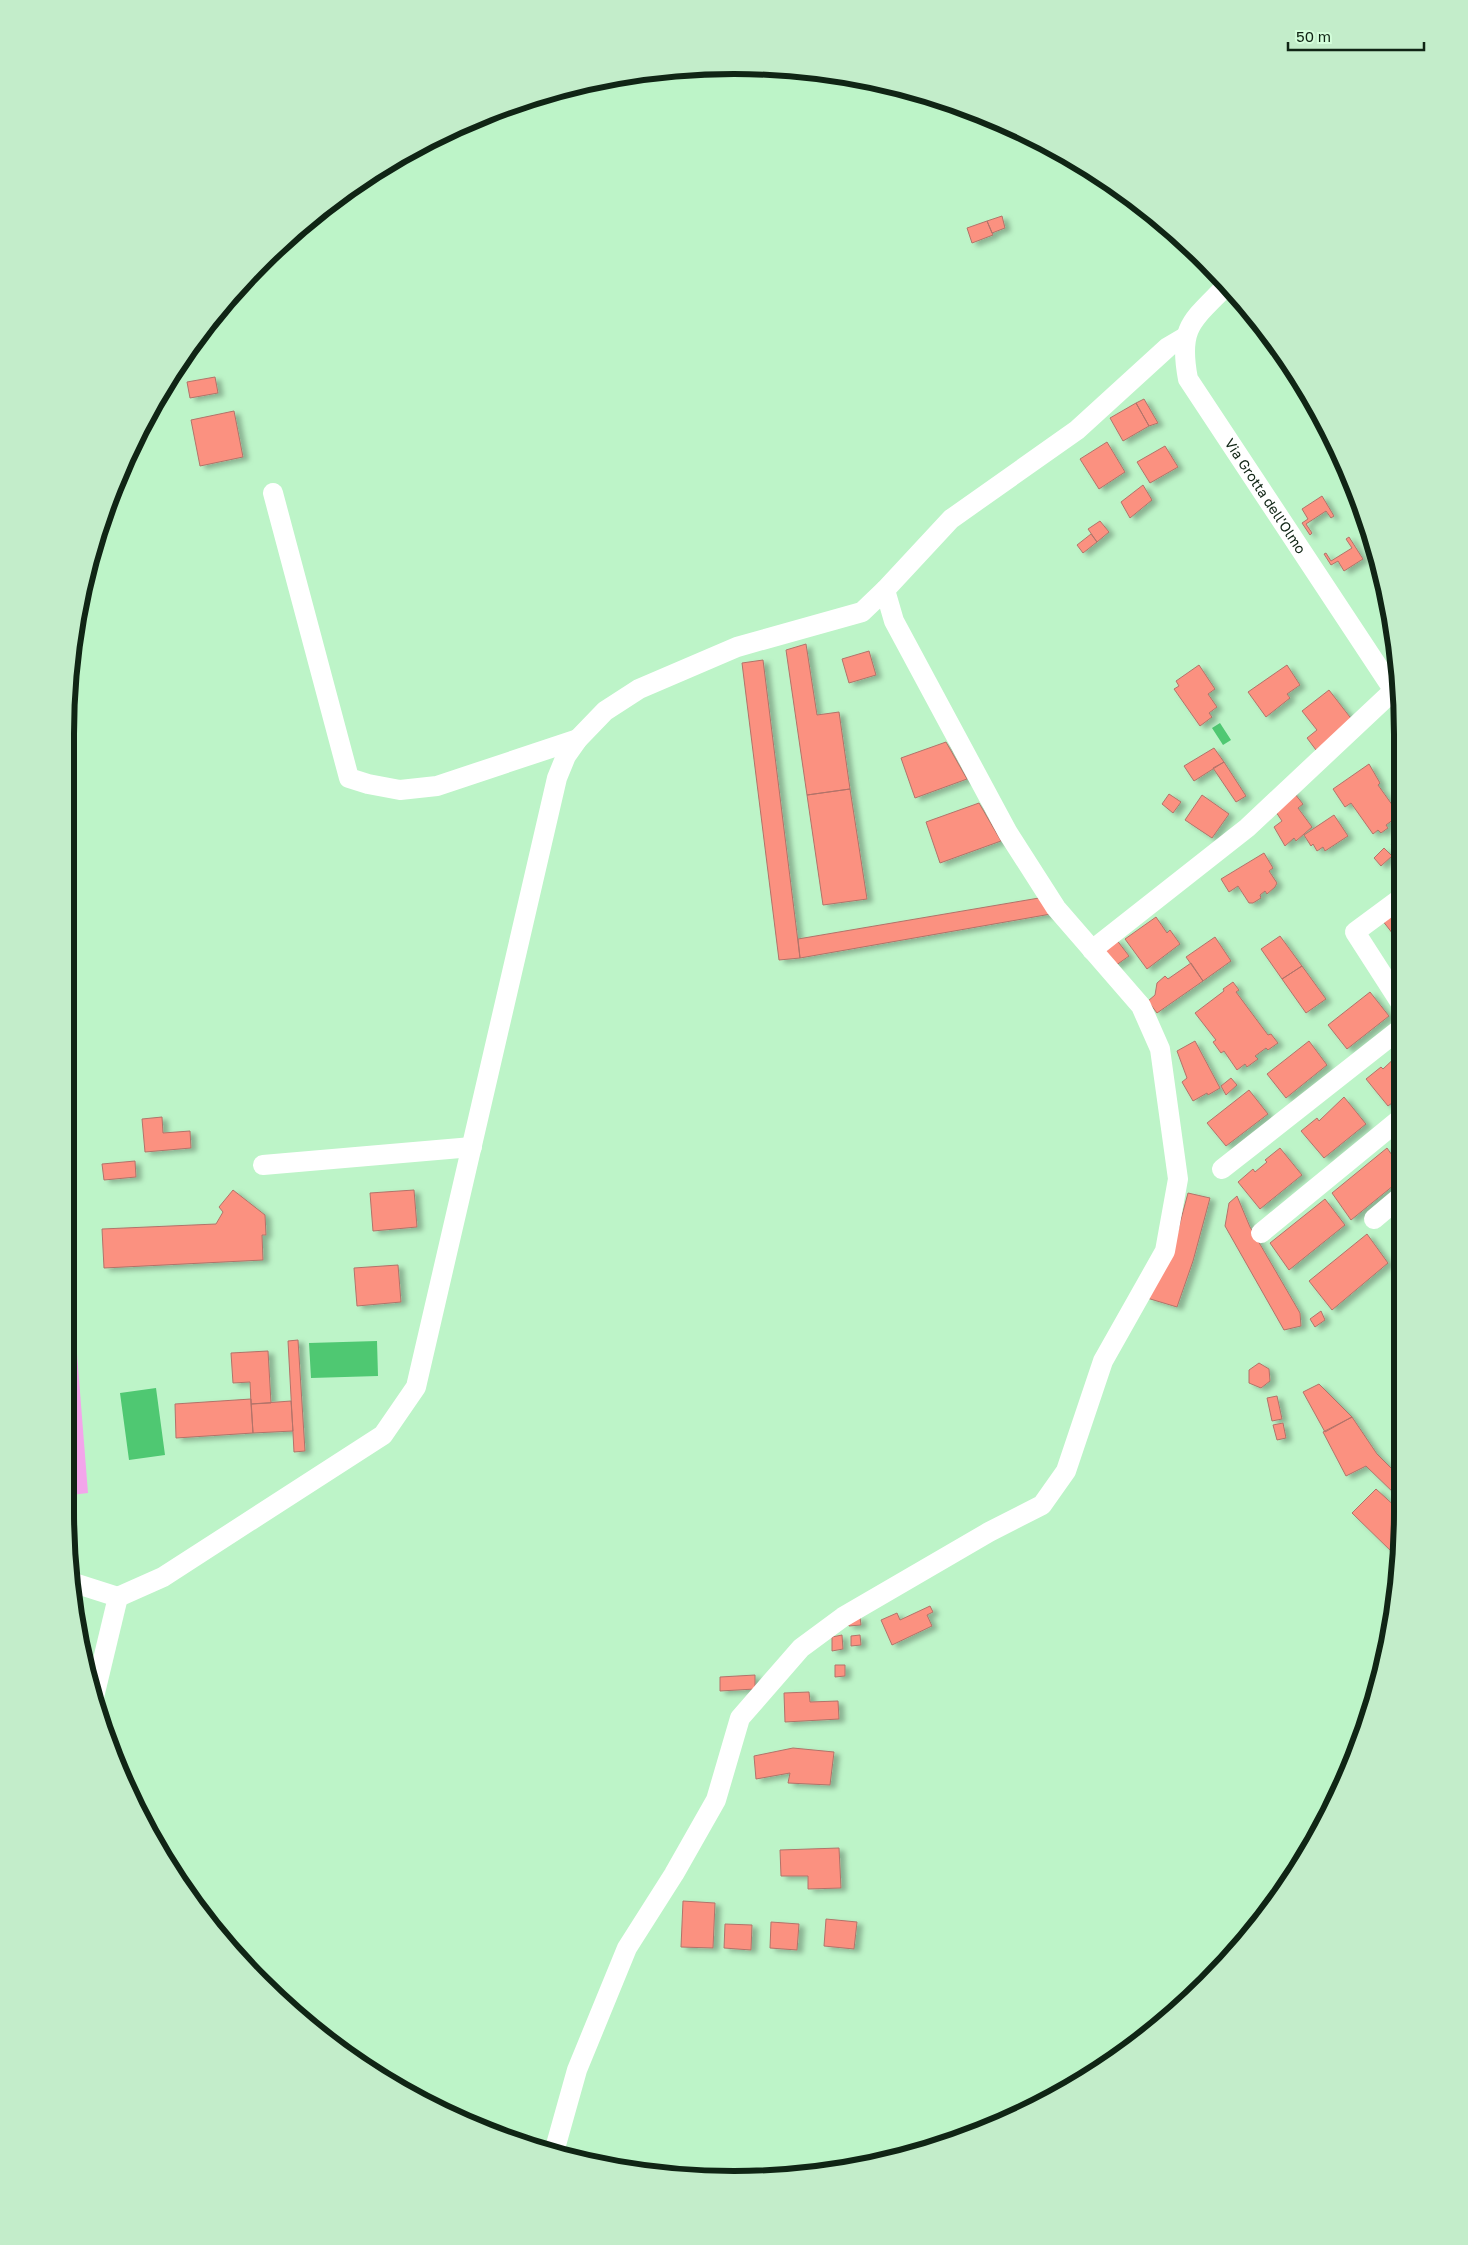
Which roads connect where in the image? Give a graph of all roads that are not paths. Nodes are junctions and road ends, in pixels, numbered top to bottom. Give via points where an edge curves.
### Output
1 (1222, 290) edge
2 (1185, 338) junction
3 (273, 493) dead end
4 (885, 590) junction
5 (1393, 691) edge
6 (1393, 700) edge
7 (578, 739) junction
8 (1394, 903) edge
9 (1092, 950) junction
10 (1394, 993) edge
11 (1394, 1034) edge
12 (1394, 1124) edge
13 (472, 1147) junction
14 (263, 1164) dead end
15 (1222, 1169) dead end
16 (1394, 1202) edge
17 (1374, 1219) dead end
18 (1261, 1233) dead end
19 (78, 1584) edge
20 (118, 1597) junction
21 (97, 1685) edge
22 (556, 2147) edge

1 - 2 street, Via Grotta dell'Olmo via 1196,317
2 - 4 street via 1168,347 1077,430 950,519
2 - 5 street, Via Grotta dell'Olmo via 1188,379
3 - 7 street via 349,778 400,790 437,786
4 - 7 street via 862,612 737,647 638,690 605,711
4 - 9 street via 894,621 1008,833 1056,908
6 - 9 street via 1247,828
7 - 13 street via 566,756 557,778
8 - 10 street via 1355,932
9 - 22 street via 1141,1006 1160,1049 1178,1179 1165,1251 1102,1361 1066,1471 1042,1505 989,1532 843,1618 801,1648 740,1718 716,1800 674,1874 626,1948 577,2070
11 - 15 street
12 - 18 street
13 - 14 street
13 - 20 street via 416,1387 383,1435 162,1577
16 - 17 street
19 - 20 street
20 - 21 street

